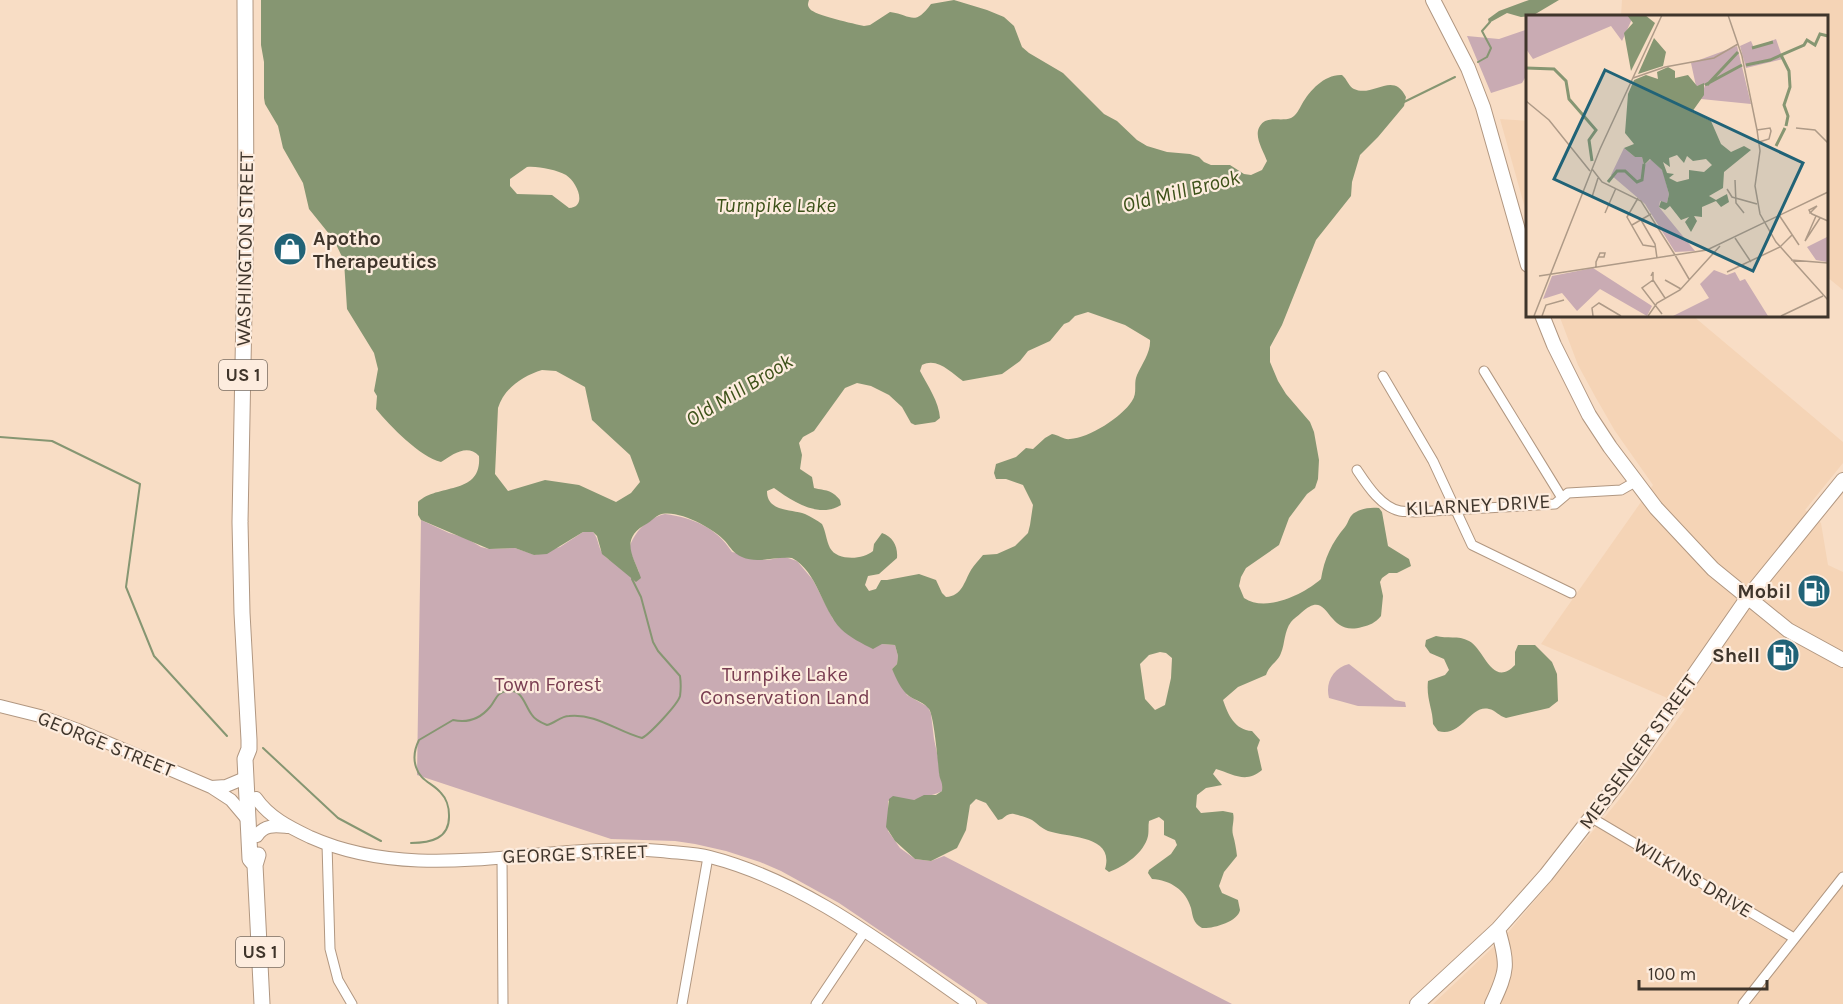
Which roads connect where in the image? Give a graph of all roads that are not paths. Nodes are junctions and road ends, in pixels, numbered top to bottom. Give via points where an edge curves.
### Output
1 (245, 0) edge
2 (1433, 0) edge
3 (1526, 258) edge
4 (1542, 316) edge
5 (1484, 371) dead end
6 (1383, 376) dead end
7 (1357, 470) dead end
8 (1843, 480) edge
9 (1635, 482) junction
10 (1562, 498) junction
11 (1454, 509) junction
12 (1571, 592) dead end
13 (1748, 597) junction
14 (1843, 660) edge
15 (0, 706) edge
16 (249, 749) junction
17 (245, 778) junction
18 (211, 787) junction
19 (256, 798) junction
20 (1592, 818) junction
21 (247, 819) junction
22 (289, 827) junction
23 (257, 836) junction
24 (327, 844) junction
25 (502, 857) junction
26 (708, 857) junction
27 (255, 864) junction
28 (1843, 878) edge
29 (1498, 929) junction
30 (865, 931) junction
31 (1794, 938) junction
32 (262, 1004) edge
33 (352, 1004) edge
34 (503, 1004) edge
35 (682, 1004) edge
36 (816, 1004) edge
37 (970, 1004) edge
38 (1417, 1004) edge
39 (1492, 1004) edge
40 (1743, 1004) edge

1 - 16 main road, WASHINGTON STREET / US 1 via 240,522
2 - 3 main road via 1483,106
4 - 9 main road via 1589,415
5 - 10 street
6 - 11 street via 1433,461
7 - 11 street, KILARNEY DRIVE via 1370,489 1399,511
8 - 13 main road, MESSENGER STREET
9 - 10 street, KILARNEY DRIVE via 1622,490 1568,493
9 - 13 main road via 1690,546
10 - 11 street, KILARNEY DRIVE via 1555,504
11 - 12 street via 1472,545
13 - 14 main road via 1788,630
13 - 20 main road, MESSENGER STREET
15 - 18 street, GEORGE STREET via 78,730
16 - 17 main road, WASHINGTON STREET / US 1
16 - 19 main road, WASHINGTON STREET / US 1 via 254,757
17 - 18 street
17 - 21 main road, WASHINGTON STREET / US 1
18 - 21 street, GEORGE STREET via 231,800
19 - 22 street, GEORGE STREET via 269,814
19 - 23 main road, WASHINGTON STREET / US 1
20 - 29 main road, MESSENGER STREET
20 - 31 street, WILKINS DRIVE
21 - 27 main road, WASHINGTON STREET / US 1 via 250,859
22 - 23 street via 271,826 260,830
22 - 24 street, GEORGE STREET
23 - 27 main road, WASHINGTON STREET / US 1
24 - 25 street, GEORGE STREET via 404,861
24 - 33 street via 330,949 338,980
25 - 26 street, GEORGE STREET via 607,850
25 - 34 street
26 - 30 street, GEORGE STREET via 778,882
26 - 35 street
27 - 32 main road, WASHINGTON STREET / US 1
28 - 31 street
29 - 38 main road, MESSENGER STREET
29 - 39 main road via 1506,968
30 - 36 street
30 - 37 street, GEORGE STREET
31 - 40 street

